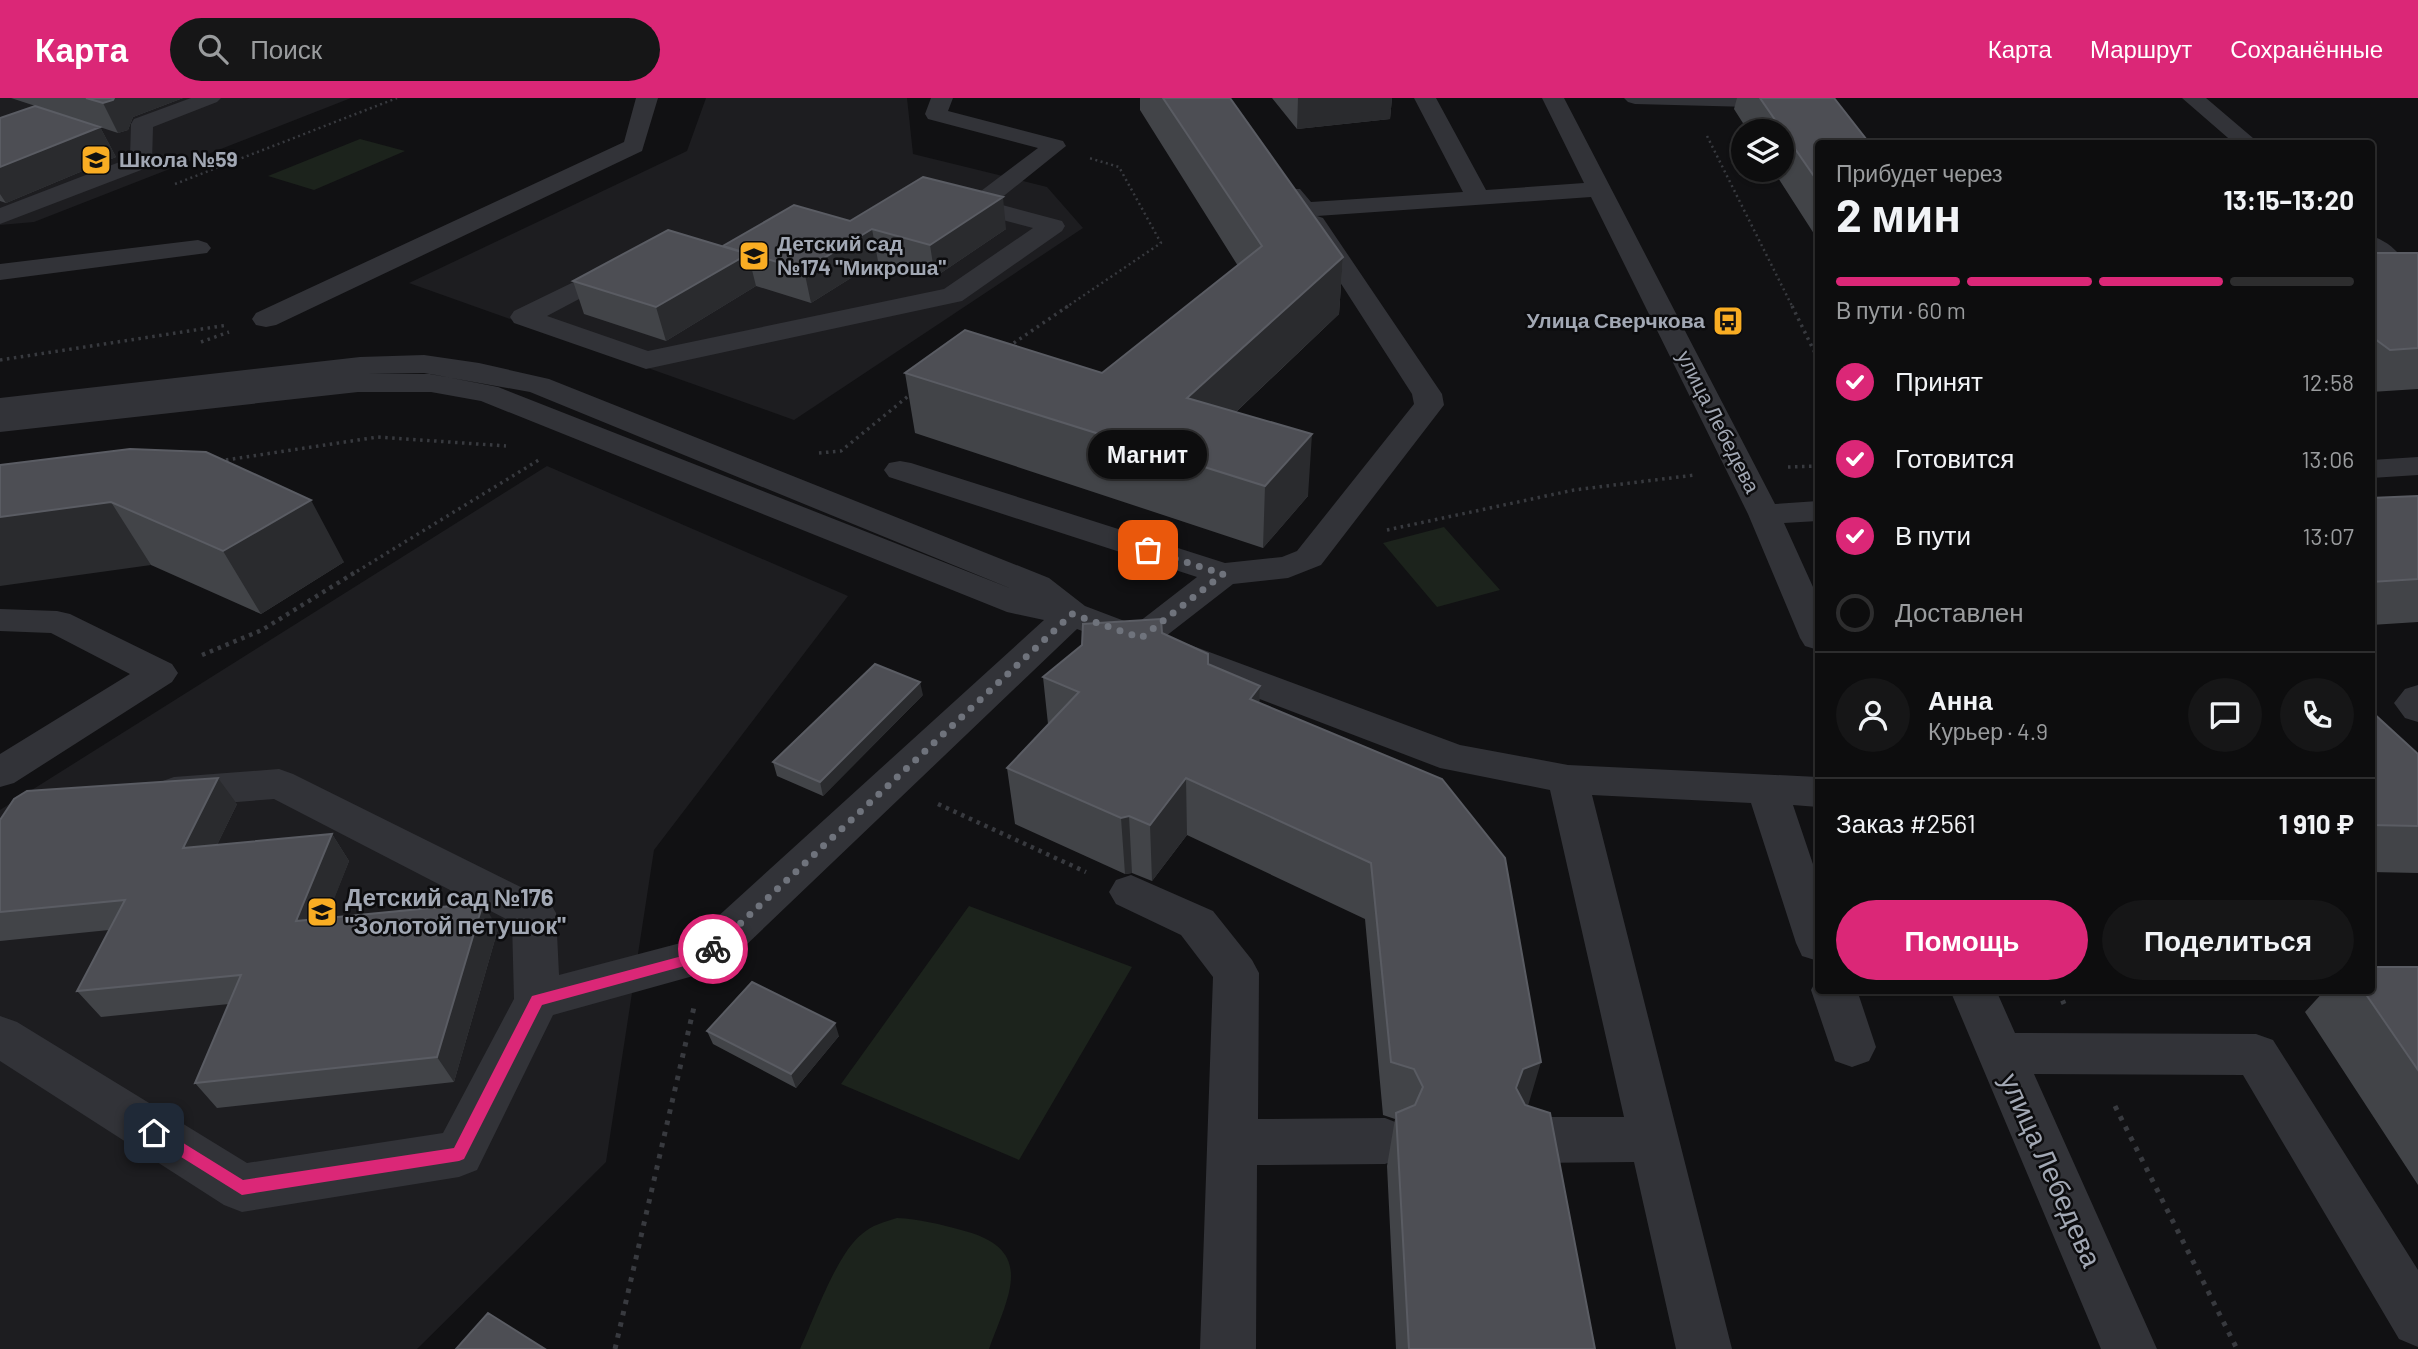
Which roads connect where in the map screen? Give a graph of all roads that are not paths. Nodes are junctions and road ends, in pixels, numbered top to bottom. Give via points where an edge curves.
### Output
1 (209, 98) edge
2 (647, 98) edge
3 (942, 98) edge
4 (1425, 98) edge
5 (1553, 98) edge
6 (1635, 98) edge
7 (2193, 98) edge
8 (1688, 99) edge
9 (1805, 102) edge
10 (2244, 140) edge
11 (1280, 179) edge
12 (1600, 189) junction
13 (924, 193) edge
14 (1478, 197) junction
15 (977, 205) junction
16 (1305, 210) junction
17 (0, 217) edge
18 (198, 248) dead end
19 (647, 253) edge
20 (0, 272) edge
21 (266, 319) road end
22 (0, 407) edge
23 (0, 423) edge
24 (2418, 466) edge
25 (900, 470) dead end
26 (2375, 470) edge
27 (1815, 510) edge
28 (1764, 514) junction
29 (1223, 574) junction
30 (1072, 614) junction
31 (0, 620) edge
32 (1815, 631) edge
33 (1141, 638) junction
34 (2418, 698) edge
35 (2418, 709) edge
36 (0, 773) edge
37 (1568, 779) junction
38 (1767, 790) junction
39 (1815, 792) edge
40 (133, 794) edge
41 (1131, 892) road end
42 (1815, 934) edge
43 (1835, 994) edge
44 (1975, 994) edge
45 (537, 1000) junction
46 (0, 1036) edge
47 (1852, 1047) dead end
48 (2000, 1053) junction
49 (1654, 1139) junction
50 (1529, 1140) edge
51 (1385, 1141) dead end
52 (1234, 1142) junction
53 (2418, 1320) edge
54 (1228, 1349) edge
55 (1704, 1349) edge
56 (2129, 1349) edge

1 - 17 street via 142,124 141,162
2 - 21 street via 634,146
3 - 15 street via 936,114 1055,146
4 - 14 street
5 - 12 street, улица Лебедева
6 - 8 street
7 - 10 street
8 - 9 street
11 - 16 street
12 - 14 street
12 - 28 street, улица Лебедева
13 - 15 street
14 - 16 street
15 - 19 street via 1053,226 953,295 646,360 524,317
16 - 29 street via 1427,394 1429,405 1309,558 1288,567
18 - 20 street
22 - 30 street via 360,366 424,364 479,372 540,385 1037,586
23 - 30 street via 358,383 431,383 488,393 1018,604
24 - 26 street
25 - 29 street
27 - 28 street
28 - 32 street, улица Лебедева
29 - 33 street
30 - 33 street
30 - 45 street via 706,956
31 - 36 street via 57,622 159,673
33 - 37 street via 1454,758
34 - 35 street via 2413,704
37 - 38 street
37 - 49 street
38 - 39 street
38 - 42 street
40 - 45 street via 279,784 534,913
41 - 52 street via 1197,923 1236,972
43 - 47 street
44 - 48 street, улица Лебедева
45 - 46 street via 459,1154 242,1188
48 - 53 street via 2256,1055
48 - 56 street, улица Лебедева
49 - 50 street
49 - 55 street
51 - 52 street
52 - 54 street

